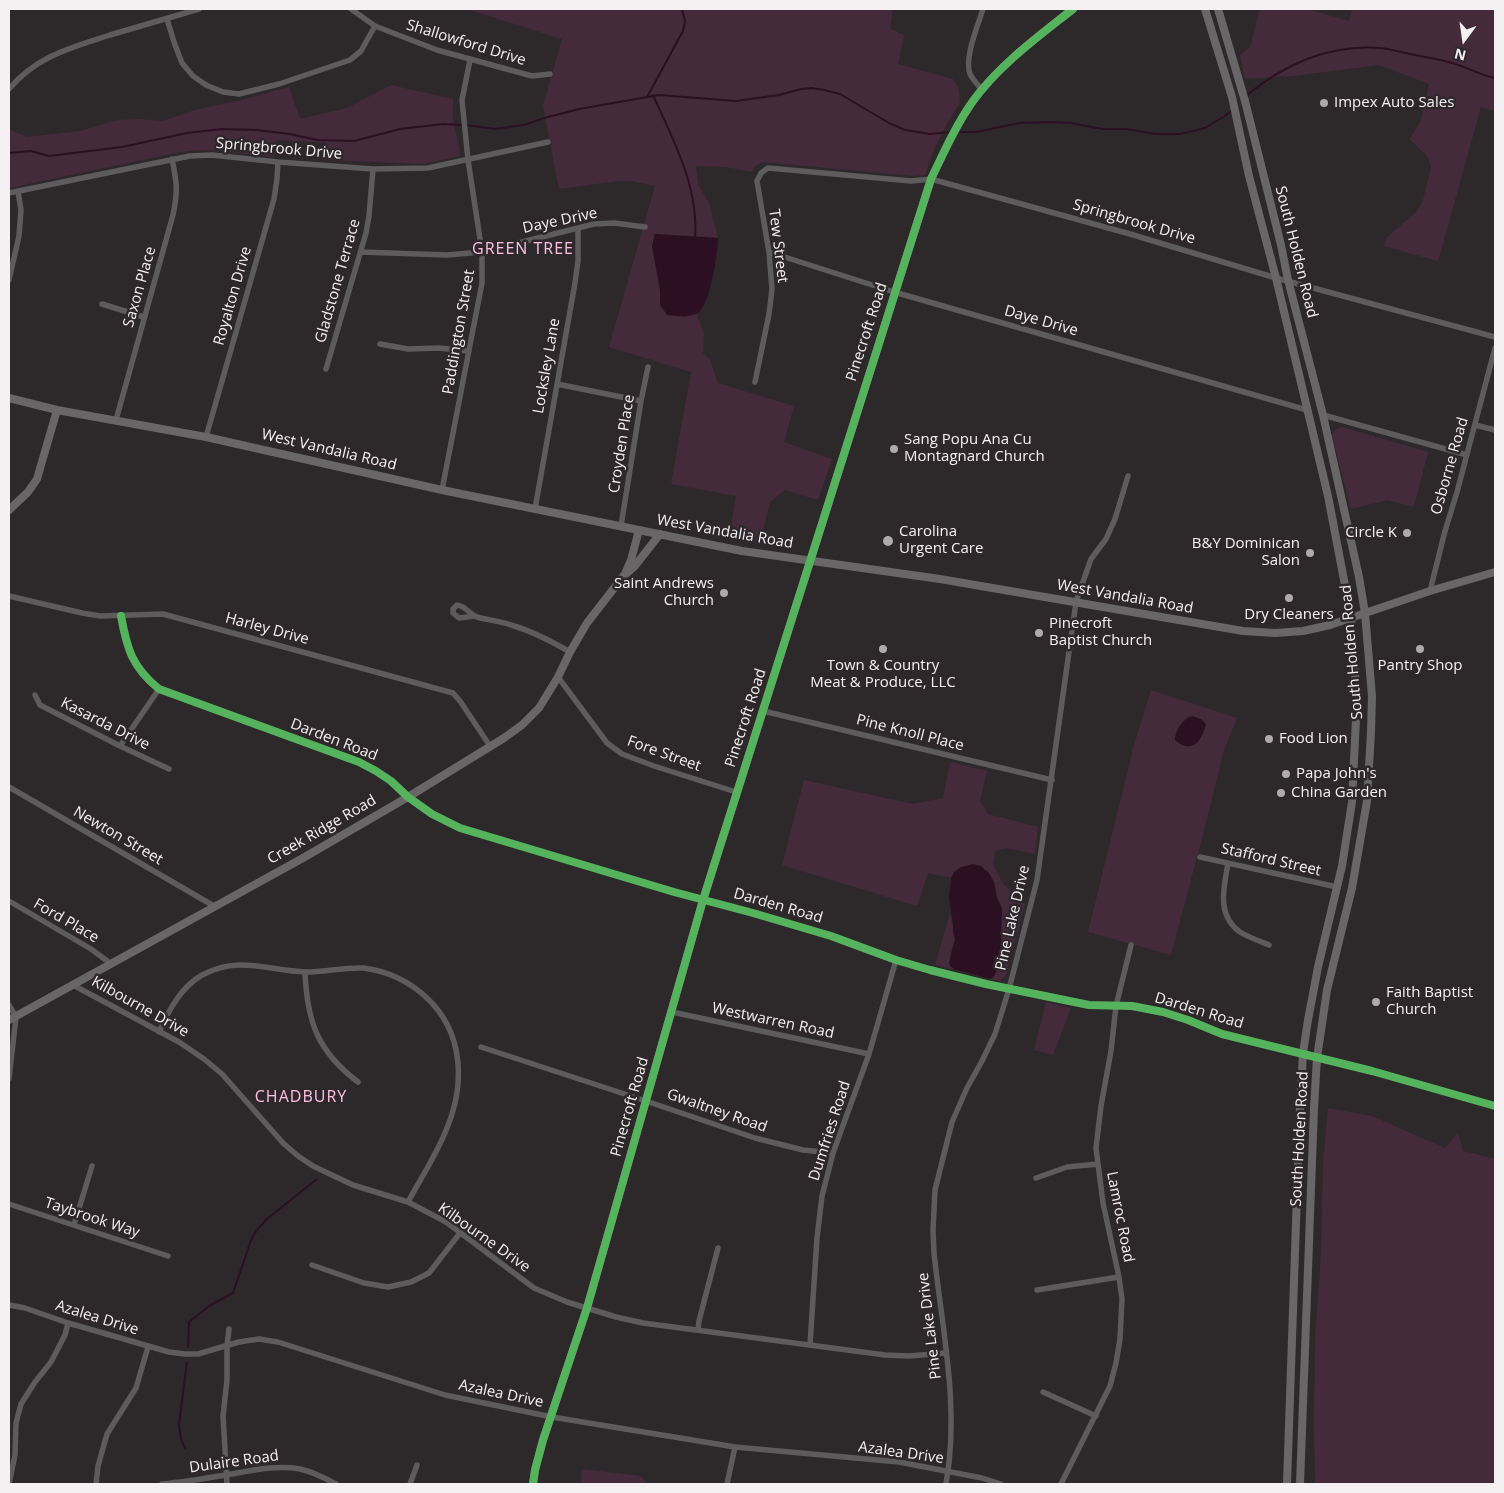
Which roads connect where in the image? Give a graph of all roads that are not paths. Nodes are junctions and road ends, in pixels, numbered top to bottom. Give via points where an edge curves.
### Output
1 (199, 9) edge
2 (351, 9) edge
3 (982, 9) edge
4 (1073, 9) edge
5 (1205, 9) edge
6 (1218, 9) edge
7 (167, 18) junction
8 (375, 26) junction
9 (470, 60) junction
10 (550, 74) dead end
11 (9, 89) edge
12 (982, 90) junction
13 (548, 142) dead end
14 (172, 159) junction
15 (468, 160) junction
16 (278, 162) junction
17 (373, 169) junction
18 (760, 173) joint
19 (931, 179) junction
20 (18, 191) junction
21 (9, 193) edge
22 (645, 227) dead end
23 (578, 228) junction
24 (361, 252) junction
25 (482, 252) junction
26 (769, 252) junction
27 (1276, 278) junction
28 (9, 280) edge
29 (1288, 280) junction
30 (894, 292) junction
31 (102, 304) dead end
32 (144, 317) junction
33 (1495, 337) edge
34 (380, 344) dead end
35 (1495, 348) edge
36 (469, 351) junction
37 (648, 367) dead end
38 (326, 369) dead end
39 (755, 382) dead end
40 (557, 384) junction
41 (9, 398) edge
42 (641, 401) junction
43 (57, 410) junction
44 (1307, 410) junction
45 (1323, 415) junction
46 (116, 420) junction
47 (1475, 425) junction
48 (1495, 430) edge
49 (206, 437) junction
50 (1467, 455) junction
51 (1128, 476) dead end
52 (442, 490) junction
53 (535, 509) junction
54 (9, 510) edge
55 (621, 526) junction
56 (639, 530) junction
57 (660, 534) junction
58 (809, 561) junction
59 (1495, 572) edge
60 (625, 574) junction
61 (1430, 591) junction
62 (9, 596) edge
63 (1076, 602) junction
64 (1365, 613) junction
65 (121, 616) junction
66 (475, 616) dead end
67 (1351, 617) junction
68 (570, 652) junction
69 (558, 677) junction
70 (159, 689) junction
71 (35, 695) dead end
72 (763, 711) junction
73 (120, 746) junction
74 (490, 746) junction
75 (169, 769) dead end
76 (1052, 780) junction
77 (9, 787) edge
78 (736, 792) junction
79 (408, 797) junction
80 (1200, 857) dead end
81 (1228, 863) junction
82 (1337, 888) junction
83 (703, 900) junction
84 (9, 901) edge
85 (214, 906) junction
86 (1269, 944) dead end
87 (1132, 945) dead end
88 (896, 960) junction
89 (110, 963) junction
90 (305, 972) junction
91 (73, 985) junction
92 (1009, 988) junction
93 (9, 1005) edge
94 (1116, 1006) junction
95 (672, 1012) junction
96 (13, 1018) edge
97 (159, 1032) junction
98 (481, 1047) dead end
99 (1303, 1053) junction
100 (869, 1054) junction
101 (1317, 1058) junction
102 (9, 1079) edge
103 (358, 1082) dead end
104 (646, 1100) junction
105 (1495, 1106) edge
106 (833, 1153) junction
107 (1098, 1164) junction
108 (92, 1166) dead end
109 (1036, 1178) dead end
110 (408, 1202) junction
111 (9, 1204) edge
112 (74, 1225) junction
113 (460, 1233) junction
114 (718, 1248) dead end
115 (168, 1256) dead end
116 (312, 1266) dead end
117 (1120, 1277) junction
118 (1037, 1290) dead end
119 (9, 1305) edge
120 (587, 1308) junction
121 (68, 1323) junction
122 (229, 1329) dead end
123 (698, 1330) junction
124 (810, 1345) junction
125 (227, 1346) junction
126 (148, 1347) junction
127 (946, 1353) junction
128 (1043, 1392) dead end
129 (1096, 1416) junction
130 (552, 1417) junction
131 (735, 1447) junction
132 (418, 1465) dead end
133 (949, 1472) junction
134 (227, 1475) junction
135 (187, 1483) edge
136 (9, 1484) edge
137 (96, 1484) edge
138 (162, 1484) edge
139 (227, 1484) edge
140 (336, 1484) edge
141 (410, 1484) edge
142 (533, 1484) edge
143 (727, 1484) edge
144 (946, 1484) edge
145 (1001, 1484) edge
146 (1061, 1484) edge
147 (1287, 1484) edge
148 (1300, 1484) edge

1 - 7 street
2 - 8 street, Shallowford Drive
3 - 12 street via 968,65
4 - 12 main road, Pinecroft Road via 1035,39
5 - 27 main road, South Holden Road via 1232,97
6 - 29 main road, South Holden Road via 1254,135
7 - 8 street via 182,64 193,76 223,92 239,94 350,60 360,51
7 - 11 street via 53,54 21,75
8 - 9 street, Shallowford Drive
9 - 10 street, Shallowford Drive via 532,76
9 - 15 street, Paddington Street via 462,100
12 - 19 main road, Pinecroft Road via 953,133
13 - 15 street, Springbrook Drive
14 - 16 street, Springbrook Drive via 212,155
14 - 20 street, Springbrook Drive
14 - 32 street, Saxon Place via 177,182 176,197
15 - 17 street, Springbrook Drive via 428,168
15 - 25 street, Paddington Street
16 - 17 street, Springbrook Drive
16 - 49 street, Royalton Drive via 274,199
17 - 24 street, Gladstone Terrace via 369,216
18 - 19 street, Springbrook Drive via 768,168 911,181
18 - 26 street, Tew Street via 757,181
19 - 27 street, Springbrook Drive via 1139,236
19 - 30 main road, Pinecroft Road
20 - 21 street, Springbrook Drive
20 - 28 street via 21,210 19,236
22 - 23 street, Daye Drive via 614,222
23 - 25 street, Daye Drive
23 - 40 street, Locksley Lane via 578,261
24 - 25 street, Daye Drive via 447,255
24 - 38 street, Gladstone Terrace
25 - 36 street, Paddington Street via 482,283
26 - 30 street, Daye Drive
26 - 39 street, Tew Street via 772,289
27 - 29 street, Springbrook Drive
27 - 44 main road, South Holden Road
29 - 33 street, Springbrook Drive
29 - 45 main road, South Holden Road
30 - 44 street, Daye Drive
30 - 58 main road, Pinecroft Road
31 - 32 street
32 - 46 street, Saxon Place
34 - 36 street via 408,349
35 - 47 street, Osborne Road
36 - 52 street, Paddington Street
37 - 42 street, Croyden Place
40 - 42 street
40 - 53 street, Locksley Lane
41 - 43 main road, West Vandalia Road
42 - 55 street, Croyden Place
43 - 46 main road, West Vandalia Road
43 - 54 main road via 37,479
44 - 67 main road, South Holden Road via 1328,496
45 - 50 street
45 - 64 main road, South Holden Road
46 - 49 main road, West Vandalia Road
47 - 48 street
47 - 50 street, Osborne Road
49 - 52 main road, West Vandalia Road
50 - 61 street, Osborne Road
51 - 63 street, Pine Lake Drive via 1115,519 1106,539 1091,559
52 - 53 main road, West Vandalia Road
53 - 55 main road, West Vandalia Road
55 - 56 main road, West Vandalia Road
56 - 57 main road, West Vandalia Road
56 - 60 main road, Creek Ridge Road
57 - 58 main road, West Vandalia Road
57 - 60 main road
58 - 63 main road, West Vandalia Road
58 - 72 main road, Pinecroft Road
59 - 61 main road, West Vandalia Road
60 - 68 main road, Creek Ridge Road via 587,622
61 - 64 main road, West Vandalia Road
62 - 65 street, Harley Drive via 82,613
63 - 67 main road, West Vandalia Road via 1243,631 1275,633 1303,631
63 - 76 street, Pine Lake Drive
64 - 67 main road, West Vandalia Road
64 - 101 main road, South Holden Road via 1372,696 1367,801 1352,888 1327,990
65 - 70 street, Darden Road via 126,642 136,664 146,679
65 - 74 street, Harley Drive via 163,614 181,618 452,693
66 - 68 street via 528,630
67 - 82 main road, South Holden Road via 1355,662 1355,751 1346,848
68 - 69 main road, Creek Ridge Road
69 - 74 main road, Creek Ridge Road via 539,708 522,725
69 - 78 street, Fore Street via 607,743 622,754
70 - 73 street
70 - 79 street, Darden Road via 359,762 390,781
71 - 73 street, Kasarda Drive via 40,705
72 - 76 street, Pine Knoll Place
72 - 78 main road, Pinecroft Road
73 - 75 street, Kasarda Drive
74 - 79 main road, Creek Ridge Road
76 - 92 street, Pine Lake Drive via 1037,880
77 - 85 street, Newton Street
78 - 83 main road, Pinecroft Road
79 - 83 street, Darden Road via 460,828
79 - 85 main road, Creek Ridge Road
80 - 81 street, Stafford Street
81 - 82 street, Stafford Street
81 - 86 street via 1222,894 1230,923 1241,932
82 - 99 main road, South Holden Road via 1318,967
83 - 88 street, Darden Road via 831,936
83 - 95 main road, Pinecroft Road
84 - 89 street, Ford Place
85 - 89 main road, Creek Ridge Road
87 - 94 street, Lamroc Road
88 - 92 street, Darden Road
88 - 100 street, Dumfries Road
89 - 91 main road, Creek Ridge Road
90 - 97 street via 234,964 202,975 187,986
90 - 103 street via 306,996 318,1037 331,1056
90 - 110 street via 364,968 386,973 405,980 420,992 435,1005 448,1024 458,1051 456,1104 447,1129
91 - 96 main road, Creek Ridge Road
91 - 97 street, Kilbourne Drive
92 - 94 street, Darden Road via 1089,1005
92 - 127 street, Pine Lake Drive via 995,1034 952,1122 935,1190 934,1253
93 - 96 street
94 - 99 street, Darden Road via 1163,1012 1222,1034
94 - 107 street, Lamroc Road via 1096,1148
95 - 100 street, Westwarren Road
95 - 104 main road, Pinecroft Road
96 - 102 street
97 - 110 street, Kilbourne Drive via 196,1053 222,1074 298,1156 353,1185
98 - 104 street, Gwaltney Road
99 - 101 street, Darden Road
99 - 147 main road, South Holden Road
100 - 106 street, Dumfries Road
101 - 105 street, Darden Road
101 - 148 main road, South Holden Road
104 - 106 street, Gwaltney Road via 755,1138 803,1150
104 - 120 main road, Pinecroft Road
106 - 124 street, Dumfries Road via 821,1204
107 - 109 street via 1067,1167
107 - 117 street, Lamroc Road via 1103,1203
108 - 112 street
110 - 113 street, Kilbourne Drive
111 - 112 street, Taybrook Way
112 - 115 street, Taybrook Way
113 - 116 street via 429,1273 411,1282 380,1286
113 - 120 street, Kilbourne Drive via 534,1288
114 - 123 street
117 - 118 street
117 - 129 street, Lamroc Road via 1122,1319 1116,1363 1110,1386
119 - 121 street, Azalea Drive
120 - 123 street, Kilbourne Drive via 643,1323
120 - 130 main road, Pinecroft Road
121 - 126 street, Azalea Drive
121 - 136 street via 51,1362 21,1404
122 - 125 street
123 - 124 street, Kilbourne Drive
124 - 127 street, Kilbourne Drive via 899,1356
125 - 126 street, Azalea Drive via 198,1354
125 - 130 street, Azalea Drive via 259,1339 278,1342 445,1395
125 - 134 street via 223,1416
126 - 137 street via 136,1388 107,1434
127 - 133 street, Pine Lake Drive via 951,1394
128 - 129 street
129 - 146 street, Lamroc Road
130 - 131 street, Azalea Drive
130 - 142 main road, Pinecroft Road
131 - 133 street, Azalea Drive via 899,1462
131 - 143 street
132 - 141 street
133 - 144 street, Pine Lake Drive
133 - 145 street, Azalea Drive
134 - 135 street, Dulaire Road
134 - 139 street
134 - 140 street, Dulaire Road via 283,1466 303,1469
135 - 138 street, Dulaire Road

